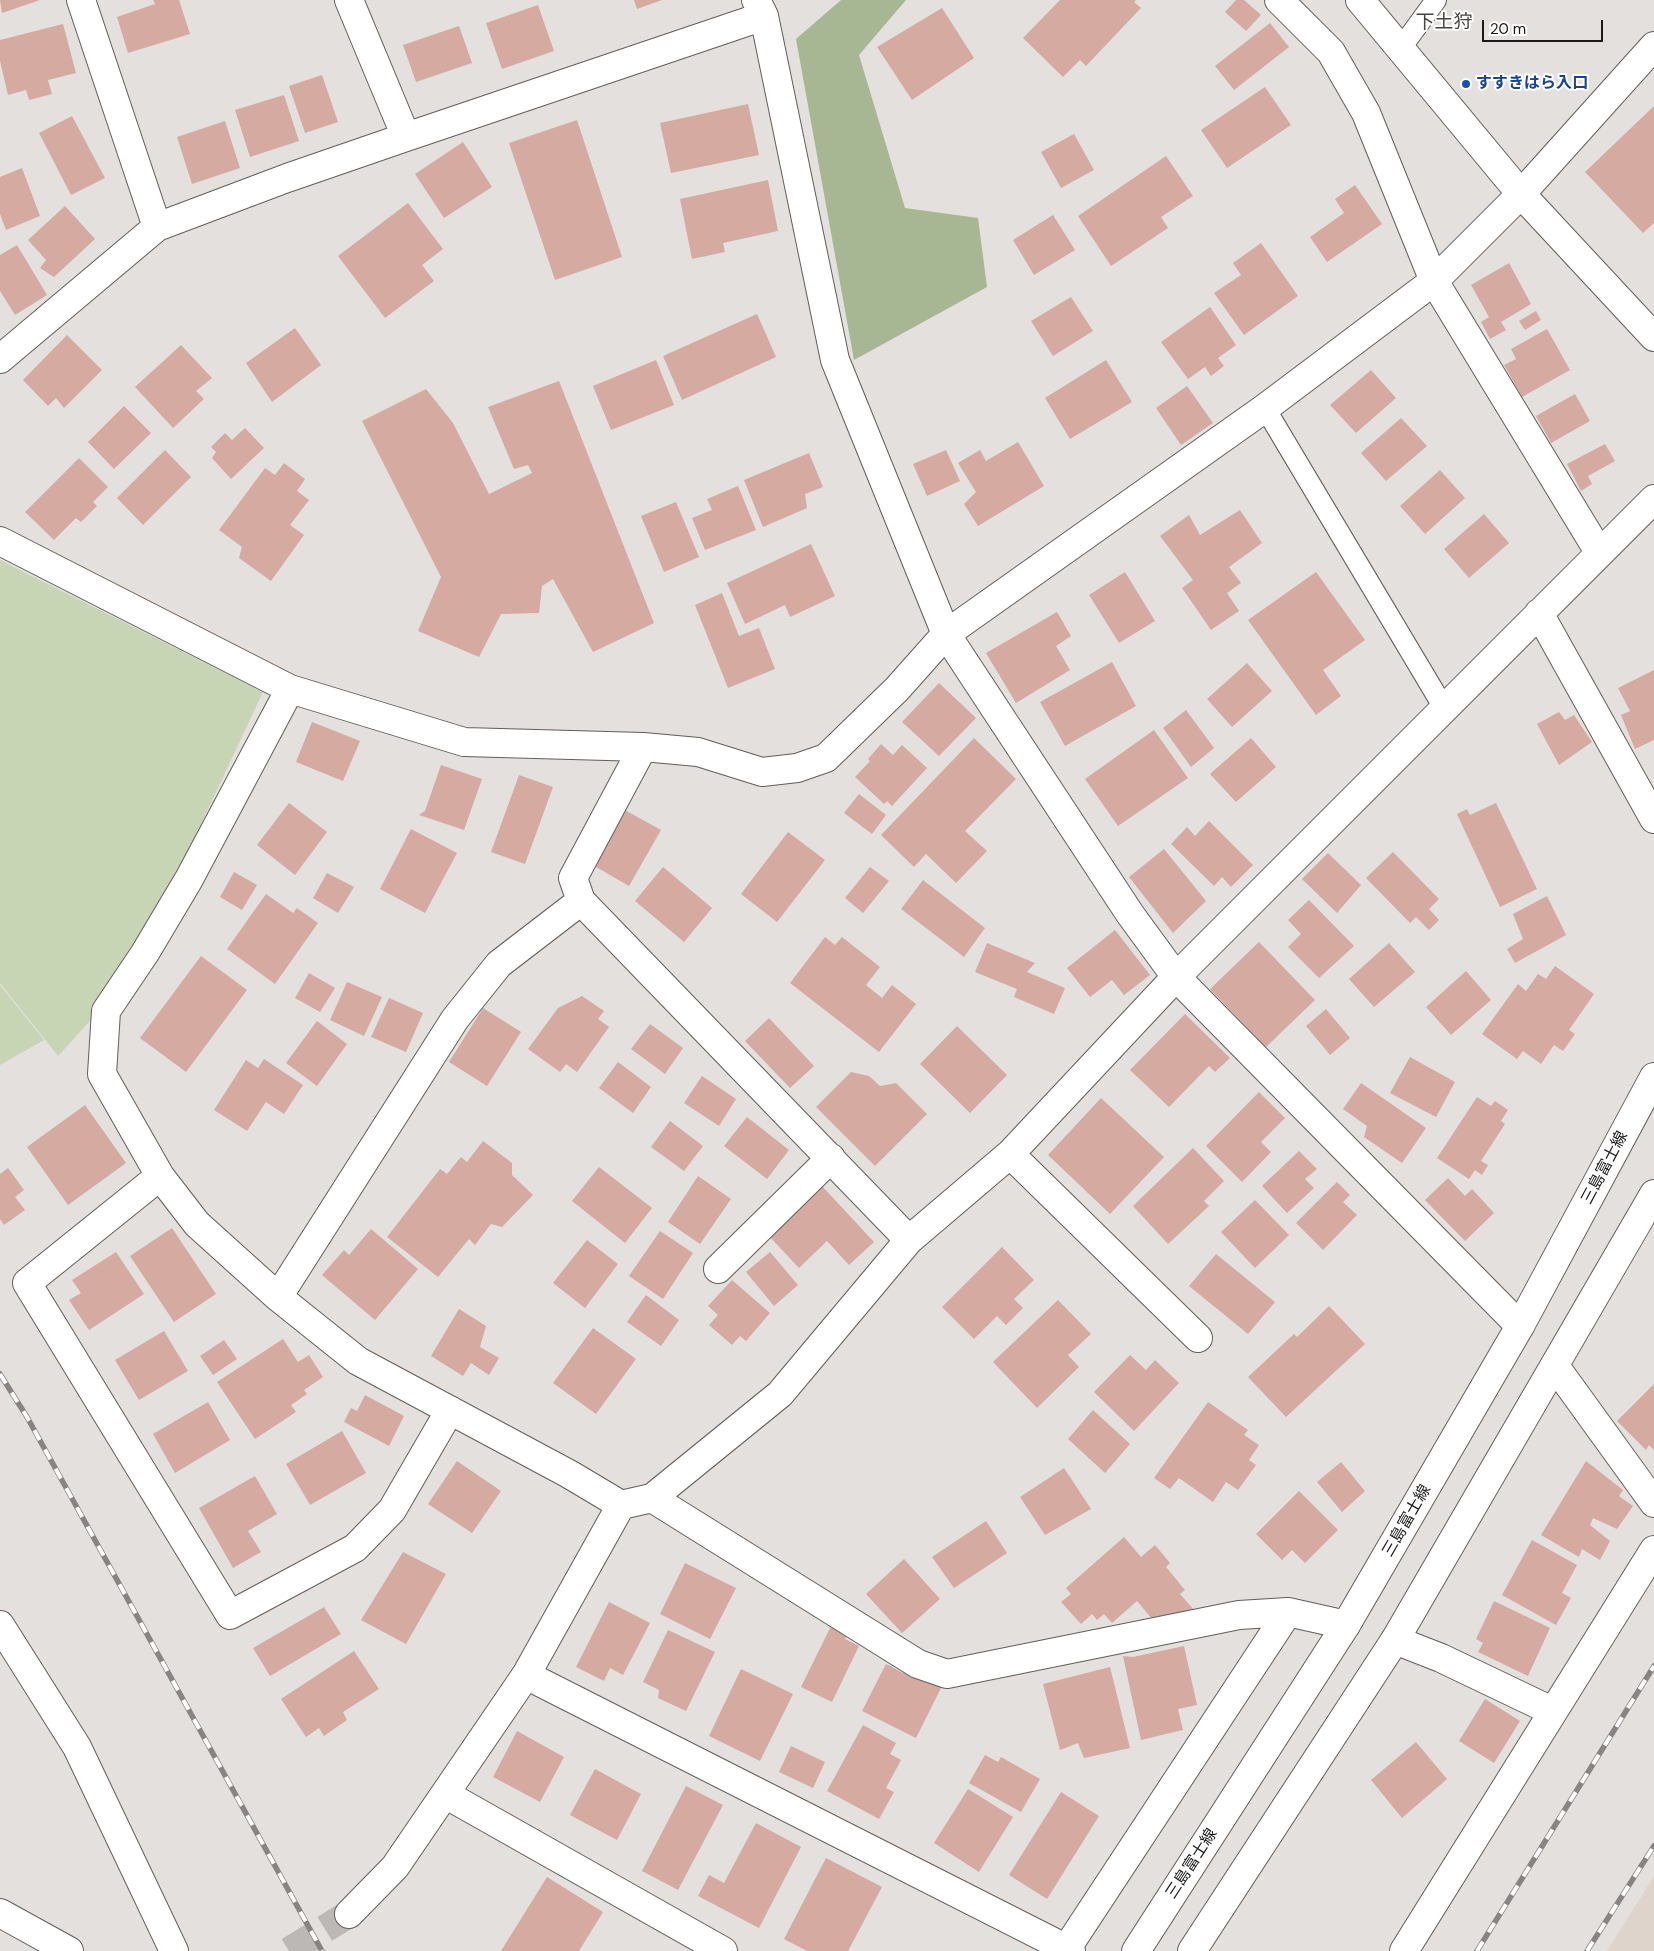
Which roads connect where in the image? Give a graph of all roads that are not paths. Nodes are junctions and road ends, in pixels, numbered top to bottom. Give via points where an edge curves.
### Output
1 (81, 0) edge
2 (349, 0) edge
3 (1279, 0) edge
4 (1360, 0) edge
5 (1436, 0) edge
6 (760, 8) edge
7 (1654, 46) edge
8 (1402, 48) junction
9 (406, 137) junction
10 (1521, 194) junction
11 (157, 227) junction
12 (1434, 281) junction
13 (1654, 337) edge
14 (0, 356) edge
15 (1264, 408) junction
16 (1654, 499) edge
17 (0, 541) edge
18 (1599, 552) junction
19 (1539, 613) junction
20 (946, 634) junction
21 (290, 690) junction
22 (1444, 708) junction
23 (643, 747) junction
24 (1654, 819) edge
25 (581, 901) junction
26 (1176, 978) junction
27 (1654, 1077) edge
28 (1010, 1154) junction
29 (831, 1158) junction
30 (160, 1176) junction
31 (1654, 1194) edge
32 (909, 1240) junction
33 (718, 1269) dead end
34 (278, 1298) junction
35 (1520, 1326) junction
36 (1198, 1338) dead end
37 (1555, 1366) junction
38 (450, 1410) junction
39 (652, 1498) junction
40 (1654, 1503) edge
41 (621, 1505) junction
42 (1654, 1550) edge
43 (1288, 1612) junction
44 (0, 1625) edge
45 (1346, 1625) junction
46 (1394, 1640) junction
47 (526, 1675) junction
48 (1552, 1711) junction
49 (446, 1794) junction
50 (0, 1913) edge
51 (349, 1914) tunnel mouth
52 (1068, 1950) edge
53 (69, 1951) edge
54 (174, 1951) edge
55 (723, 1951) edge
56 (1136, 1951) edge
57 (1192, 1951) edge
58 (1404, 1951) edge

1 - 11 street
2 - 9 street
3 - 12 street via 1331,52 1366,113
4 - 8 street
5 - 8 lane
6 - 9 street
6 - 20 street via 835,360
7 - 10 street
8 - 10 street
9 - 11 street
10 - 12 street
10 - 13 street
11 - 14 street
12 - 15 street
12 - 18 street
15 - 20 street
15 - 22 lane
16 - 18 street
17 - 21 street
18 - 19 street
19 - 22 street
19 - 24 street
20 - 23 street via 898,689 826,758 798,768 762,772 698,752
20 - 26 street via 1130,914
21 - 23 street via 464,742
21 - 30 street via 189,878 106,1011 102,1074
22 - 26 street
23 - 25 street via 572,878
25 - 29 street
25 - 34 street via 499,964 455,1019
26 - 28 street
26 - 35 street
27 - 35 street, 三島富士線
28 - 32 street
28 - 36 street
29 - 32 street
29 - 33 street
30 - 34 street via 197,1224
30 - 38 street via 27,1283 230,1615 355,1548 392,1510
31 - 37 street
32 - 39 street via 780,1394
34 - 38 street via 358,1362
35 - 45 street, 三島富士線
37 - 40 street
37 - 46 street
38 - 41 street
39 - 41 street
39 - 43 street via 918,1664 947,1674 1239,1615
41 - 47 street
42 - 48 street
43 - 45 street
43 - 52 street
44 - 54 street via 78,1747
45 - 56 street, 三島富士線
46 - 48 street via 1441,1658
46 - 57 street
47 - 49 street
47 - 52 street
48 - 58 street
49 - 51 street via 395,1867
49 - 55 street
50 - 53 street

